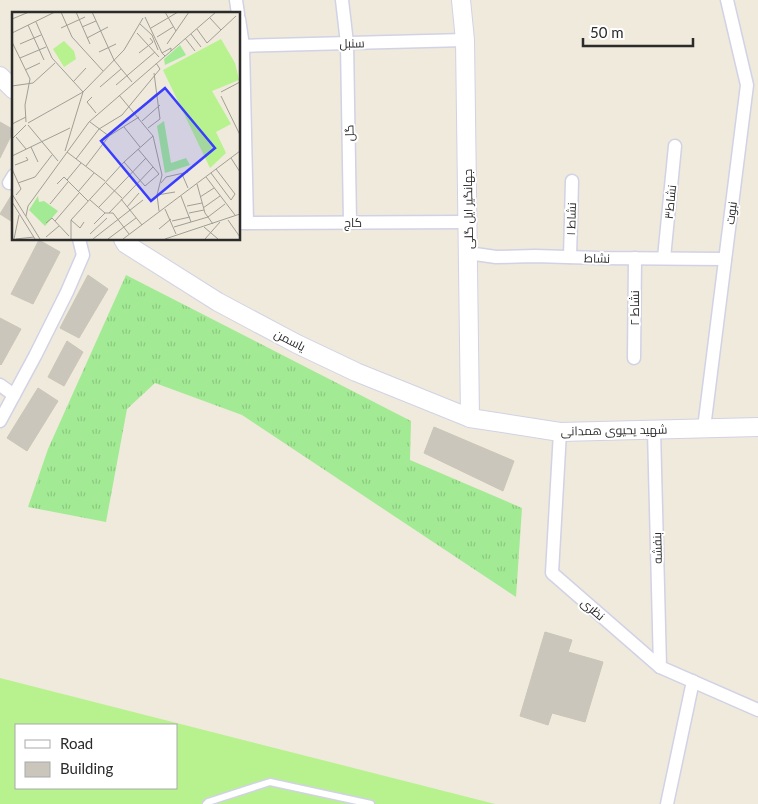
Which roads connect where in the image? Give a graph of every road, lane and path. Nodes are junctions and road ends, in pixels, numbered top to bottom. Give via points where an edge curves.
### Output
1 (342, 0) edge
2 (461, 0) edge
3 (728, 0) edge
4 (240, 32) edge
5 (465, 40) junction
6 (347, 43) junction
7 (241, 46) edge
8 (752, 83) edge
9 (675, 146) dead end
10 (572, 181) dead end
11 (350, 222) junction
12 (468, 222) junction
13 (243, 223) edge
14 (79, 240) edge
15 (124, 240) edge
16 (468, 253) junction
17 (570, 257) junction
18 (634, 258) junction
19 (664, 258) junction
20 (725, 259) junction
21 (634, 358) dead end
22 (0, 385) edge
23 (14, 395) junction
24 (470, 418) junction
25 (0, 421) edge
26 (758, 427) edge
27 (704, 428) junction
28 (654, 430) junction
29 (560, 432) junction
30 (660, 667) junction
31 (693, 681) junction
32 (758, 710) edge
33 (206, 804) edge
34 (371, 804) edge
35 (667, 804) edge

1 - 6 street, گل
2 - 5 main road, جهانگیر ایل گلی
3 - 8 street, نبوت
4 - 7 street
5 - 6 street, سنبل
5 - 12 main road, جهانگیر ایل گلی
6 - 7 street, سنبل
6 - 11 street, گل
7 - 13 street
8 - 20 street, نبوت
9 - 19 street, نشاط۳
10 - 17 street, نشاط ۱
11 - 12 street, کاج
11 - 13 street, کاج
12 - 16 main road, جهانگیر ایل گلی
14 - 23 street via 83,255
15 - 24 main road, یاسمن via 218,302 298,344 356,372
16 - 17 street, نشاط via 496,257
16 - 24 main road, جهانگیر ایل گلی
17 - 18 street, نشاط
18 - 19 street, نشاط
18 - 21 street, نشاط ۲
19 - 20 street, نشاط
20 - 27 street, نبوت
22 - 23 street
23 - 25 street
24 - 29 main road, شهید یحیوی همدانی
26 - 27 main road, شهید یحیوی همدانی
27 - 28 main road, شهید یحیوی همدانی
28 - 29 main road, شهید یحیوی همدانی
28 - 30 street, بنفشه
29 - 30 street, نظری via 552,573
30 - 31 street, نظری
31 - 32 street, نظری
31 - 35 street
33 - 34 lane via 270,782

